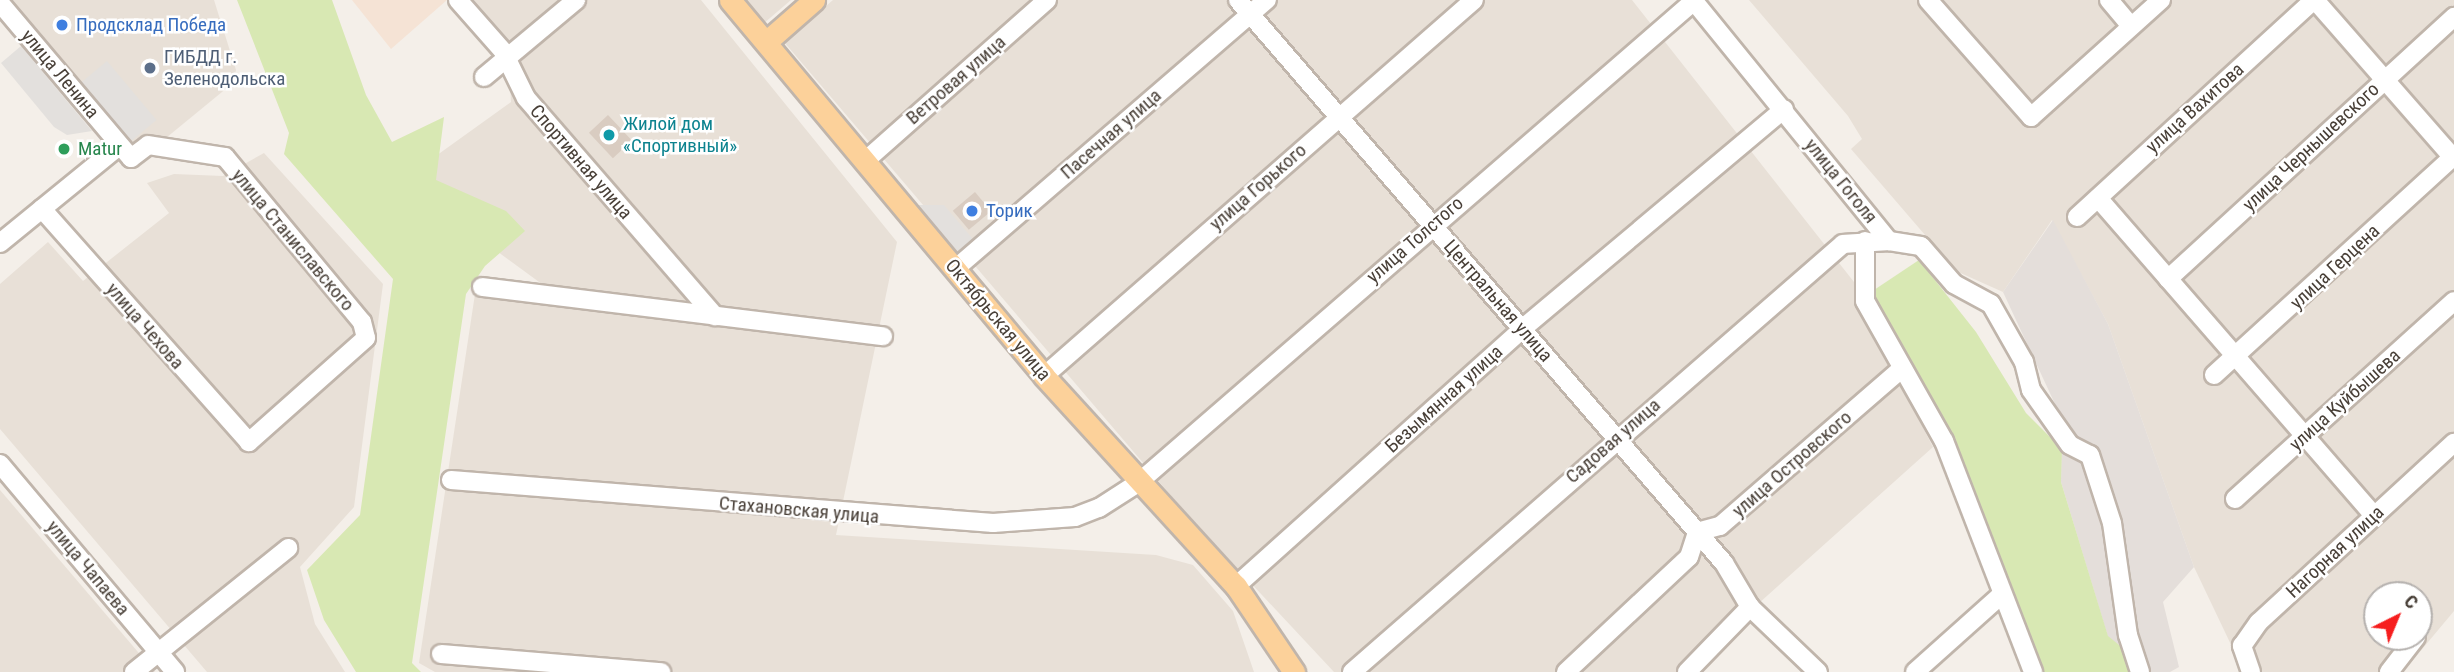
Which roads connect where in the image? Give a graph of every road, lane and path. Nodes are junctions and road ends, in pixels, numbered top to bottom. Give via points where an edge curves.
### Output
1 (458, 0) edge
2 (576, 0) edge
3 (730, 0) edge
4 (814, 0) edge
5 (1047, 0) edge
6 (1238, 0) edge
7 (1267, 0) edge
8 (1474, 0) edge
9 (1694, 0) edge
10 (1928, 0) edge
11 (2109, 0) edge
12 (2161, 0) edge
13 (2315, 0) edge
14 (0, 3) edge
15 (1250, 14) junction
16 (2454, 17) edge
17 (2132, 26) junction
18 (766, 42) junction
19 (507, 59) junction
20 (484, 77) dead end
21 (2384, 79) junction
22 (1784, 109) junction
23 (1339, 117) junction
24 (119, 146) junction
25 (2454, 158) edge
26 (865, 161) junction
27 (2098, 198) junction
28 (43, 209) junction
29 (2077, 217) dead end
30 (1432, 225) junction
31 (1865, 241) junction
32 (1889, 241) junction
33 (0, 243) edge
34 (955, 269) junction
35 (2168, 279) junction
36 (482, 287) dead end
37 (2454, 301) edge
38 (715, 316) junction
39 (1522, 329) junction
40 (883, 336) dead end
41 (2236, 358) junction
42 (1901, 369) junction
43 (2214, 375) dead end
44 (1044, 376) junction
45 (1616, 437) junction
46 (2305, 437) junction
47 (248, 442) joint
48 (2454, 443) edge
49 (0, 464) edge
50 (451, 480) dead end
51 (1138, 483) junction
52 (2235, 499) dead end
53 (2374, 515) junction
54 (1697, 532) junction
55 (288, 548) dead end
56 (1236, 586) junction
57 (2000, 596) junction
58 (1750, 607) junction
59 (1270, 634) junction
60 (2405, 651) edge
61 (159, 652) junction
62 (441, 654) dead end
63 (134, 672) edge
64 (176, 672) edge
65 (661, 672) edge
66 (1279, 672) edge
67 (1294, 672) edge
68 (1352, 672) edge
69 (1566, 672) edge
70 (1687, 672) edge
71 (1818, 672) edge
72 (1915, 672) edge
73 (2033, 672) edge
74 (2140, 672) edge
75 (2251, 672) edge
76 (2389, 672) edge

1 - 19 street, Спортивная улица
2 - 19 street
3 - 18 main road, Октябрьская улица
4 - 18 main road
5 - 26 street, Ветровая улица
6 - 15 street, Центральная улица
7 - 15 street, Пасечная улица
8 - 23 street, улица Горького
9 - 22 street, улица Гоголя
9 - 30 street, улица Толстого
10 - 17 street via 2031,117
11 - 17 street
12 - 17 street
13 - 21 street
13 - 27 street, улица Вахитова
14 - 24 street, улица Ленина
15 - 23 street, Центральная улица
15 - 34 street, Пасечная улица
16 - 21 street, улица Чернышевского
18 - 26 main road, Октябрьская улица
19 - 20 street
19 - 38 street, Спортивная улица via 526,98
21 - 25 street
21 - 35 street, улица Чернышевского
22 - 32 street, улица Гоголя
22 - 39 street, Безымянная улица
23 - 30 street, Центральная улица
23 - 44 street, улица Горького
24 - 28 street
24 - 47 street, улица Станиславского via 131,158 148,145 225,157 366,331 362,346
25 - 41 street, улица Герцена
26 - 34 main road, Октябрьская улица
27 - 29 street, улица Вахитова
27 - 35 street
28 - 33 street
28 - 47 street, улица Чехова
30 - 39 street, Центральная улица
30 - 51 street, улица Толстого
31 - 32 street, Садовая улица
31 - 42 street via 1865,301
31 - 45 street, Садовая улица via 1843,244
32 - 74 street, улица Гоголя via 1921,246 1954,284 1991,304 2024,362 2031,390 2070,445 2090,455 2112,523 2128,635
34 - 44 main road, Октябрьская улица
35 - 41 street
36 - 38 street
37 - 46 street, улица Куйбышева
38 - 40 street
39 - 45 street, Центральная улица
39 - 56 street, Безымянная улица
41 - 43 street, улица Герцена
41 - 46 street
42 - 54 street, улица Островского via 1720,526
42 - 57 street via 1944,441
44 - 51 main road, Октябрьская улица
45 - 54 street, Центральная улица
45 - 68 street, Садовая улица
46 - 52 street, улица Куйбышева
46 - 53 street
48 - 53 street, Нагорная улица
49 - 61 street, улица Чапаева
50 - 51 street, Стахановская улица via 993,523 1074,517
51 - 56 main road, Октябрьская улица
53 - 75 street, Нагорная улица via 2259,622 2242,646
54 - 58 street, Центральная улица
54 - 69 street via 1689,557
55 - 61 street
56 - 59 main road, Октябрьская улица
57 - 72 street
57 - 73 street via 2029,653
58 - 70 street
58 - 71 street, Центральная улица
59 - 66 street, Октябрьская улица
59 - 67 main road, Октябрьская улица
60 - 76 street
61 - 63 street
61 - 64 street, улица Чапаева
62 - 65 street

